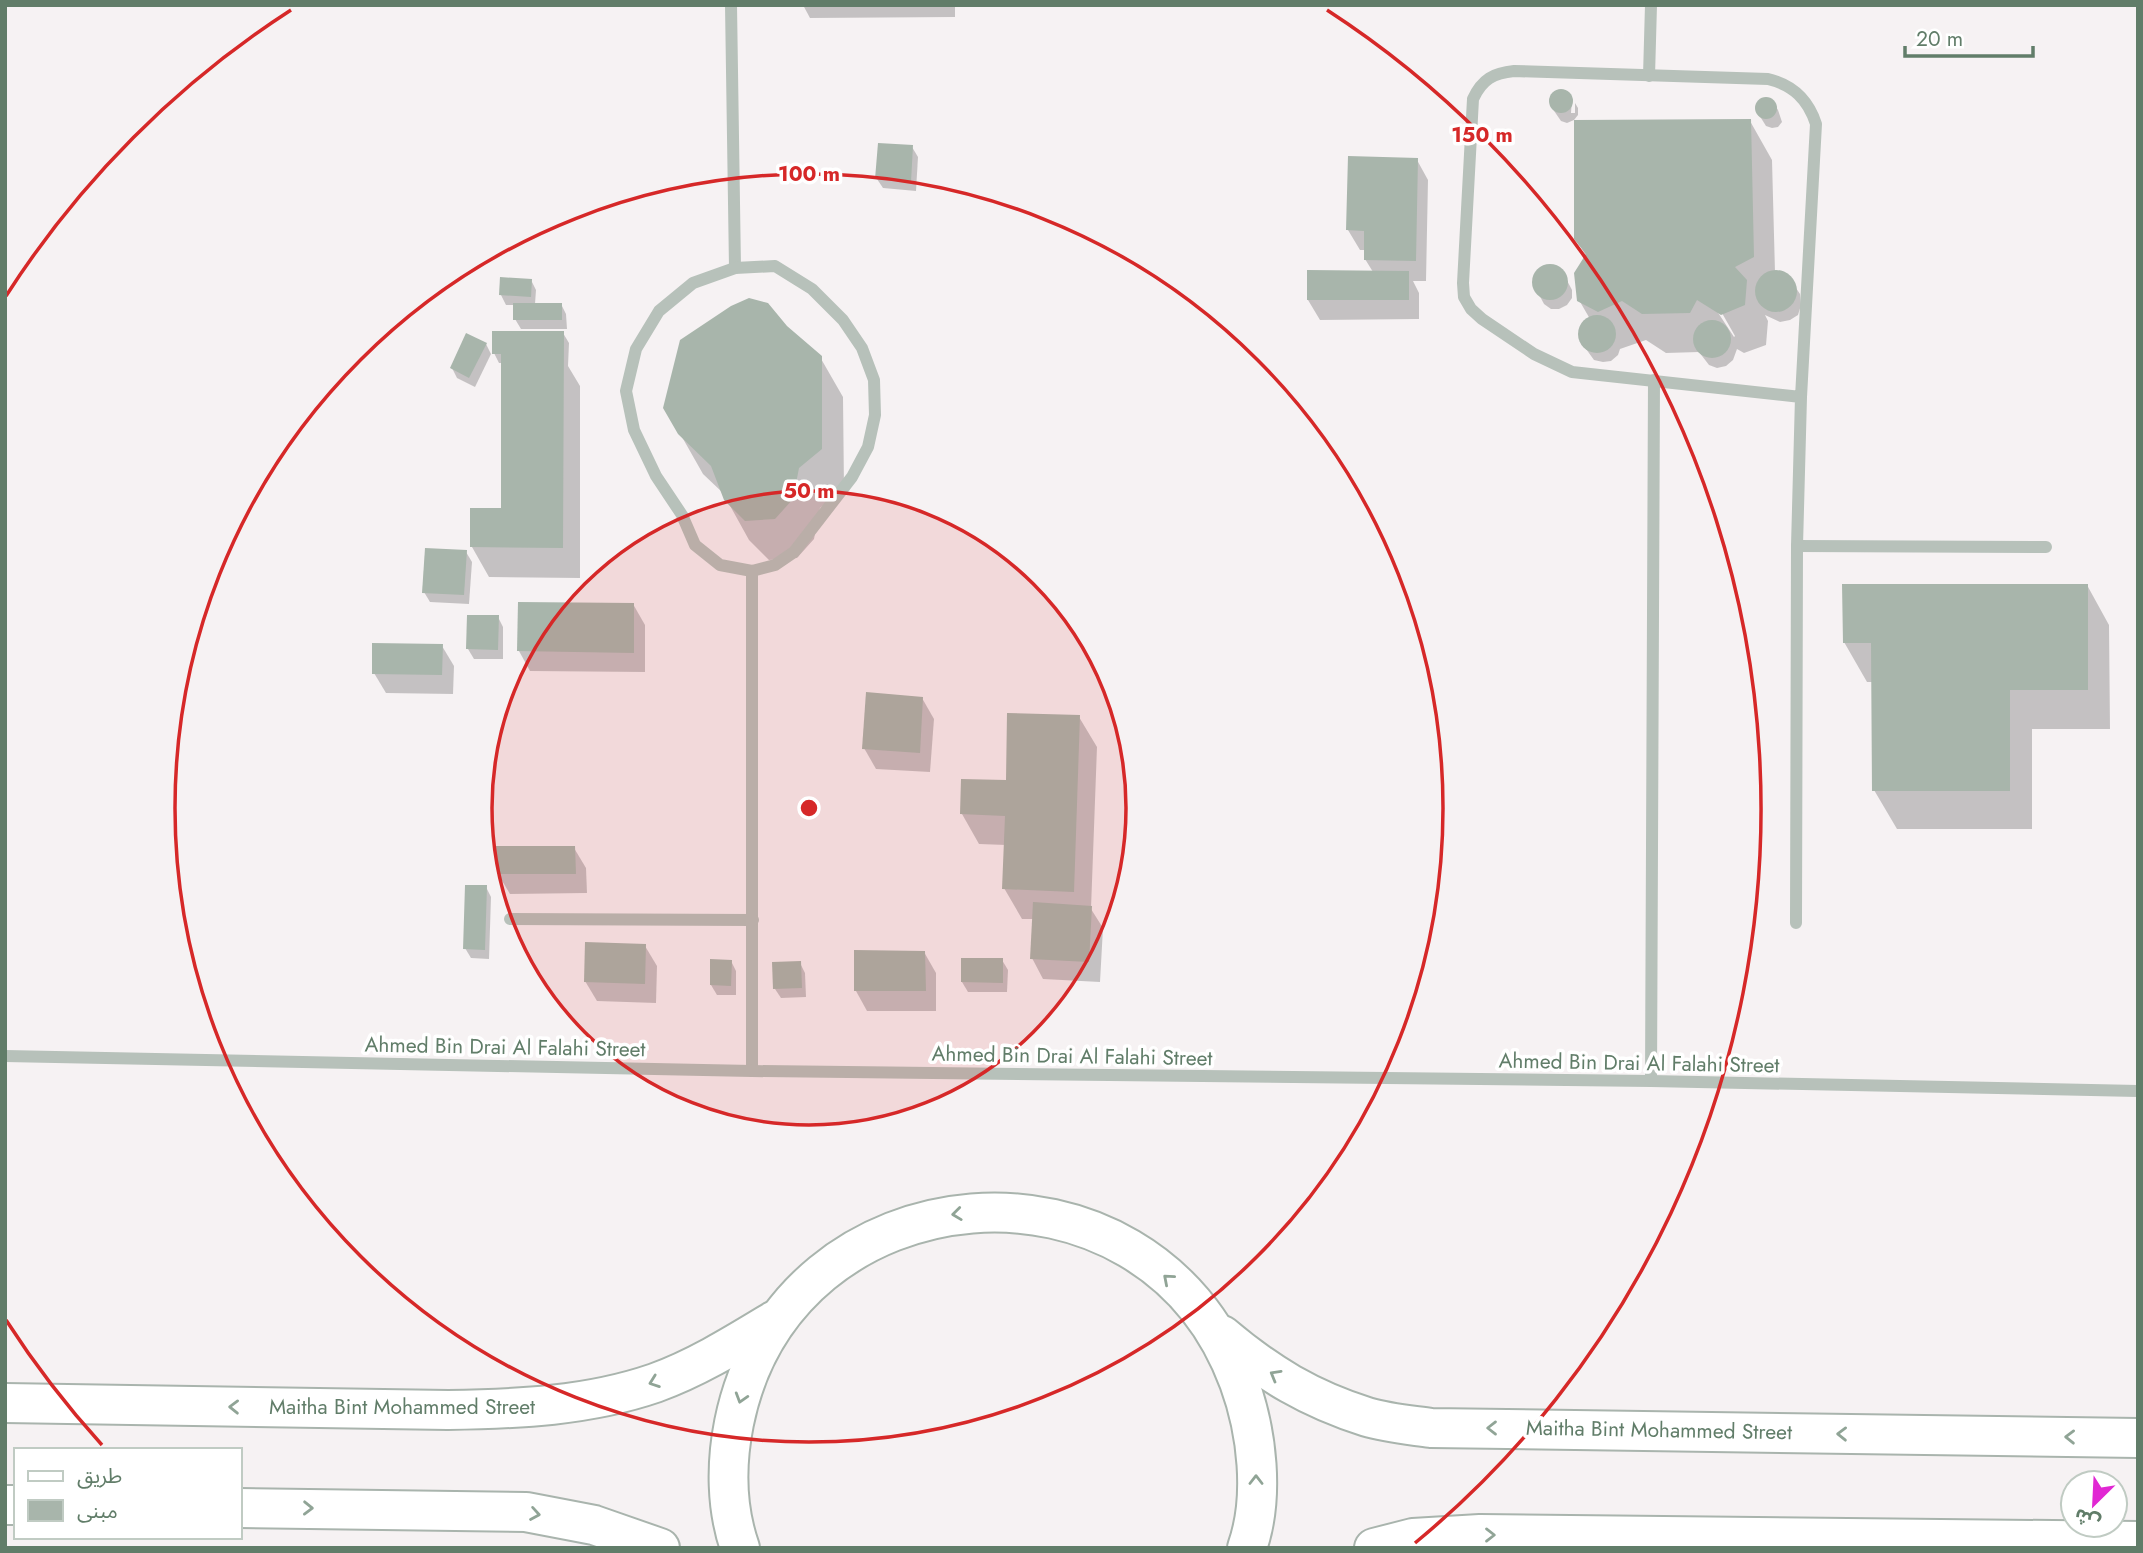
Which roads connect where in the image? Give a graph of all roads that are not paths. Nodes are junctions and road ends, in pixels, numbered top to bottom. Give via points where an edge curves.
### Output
1 (732, 5) edge
2 (1651, 5) edge
3 (1649, 76) junction
4 (735, 268) junction
5 (1654, 380) junction
6 (1801, 397) junction
7 (1797, 546) junction
8 (2046, 547) dead end
9 (752, 571) junction
10 (510, 919) dead end
11 (753, 920) junction
12 (1796, 923) dead end
13 (5, 1056) edge
14 (752, 1071) junction
15 (1651, 1082) junction
16 (2138, 1091) edge
17 (780, 1317) junction
18 (1209, 1324) junction
19 (5, 1402) edge
20 (2138, 1438) edge
21 (242, 1507) edge
22 (2138, 1541) edge
23 (660, 1548) edge
24 (740, 1548) edge
25 (1247, 1548) edge
26 (1374, 1548) edge

1 - 4 street
2 - 3 street
3 - 5 street via 1514,71 1501,72 1479,86 1473,99 1463,283 1464,297 1482,319 1552,363 1572,372
3 - 6 street via 1782,82 1812,111 1816,124
4 - 9 street via 693,284 659,311 636,349 626,391 634,430 695,545 720,565
4 - 9 street via 775,266 812,289 843,320 862,348 874,380 876,415 868,447 852,477 794,552 775,565
5 - 6 street
5 - 15 street
6 - 7 street
7 - 8 street
7 - 12 street
9 - 11 street
10 - 11 street
11 - 14 street
13 - 14 street, Ahmed Bin Drai Al Falahi Street
14 - 15 street, Ahmed Bin Drai Al Falahi Street
15 - 16 street, Ahmed Bin Drai Al Falahi Street
18 -> 17 main road via 1182,1291 1115,1241 1077,1225 996,1211 927,1220 875,1239 807,1286
17 -> 19 main road, Maitha Bint Mohammed Street via 719,1353 656,1382 589,1401 521,1409
17 -> 24 main road via 756,1357 739,1400 730,1446 729,1492
20 -> 18 main road, Maitha Bint Mohammed Street via 1431,1428 1369,1418 1311,1396 1256,1364
25 -> 18 main road via 1256,1498 1256,1452 1248,1407 1232,1363
21 -> 23 main road via 526,1512 594,1525
26 -> 22 main road via 1413,1538 1480,1534

